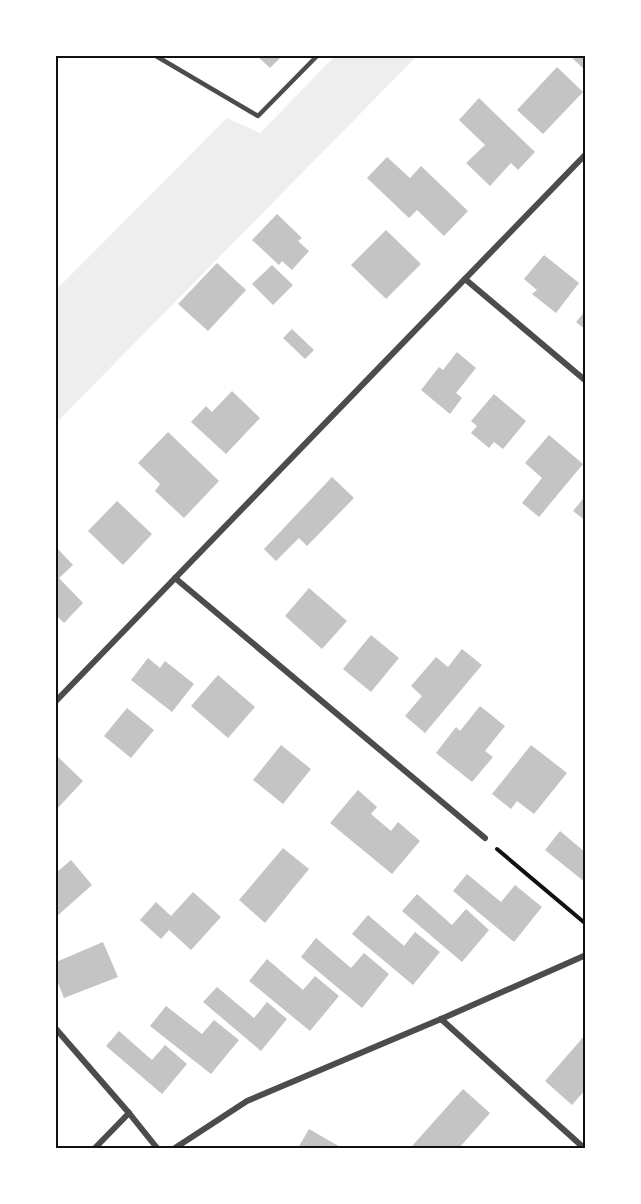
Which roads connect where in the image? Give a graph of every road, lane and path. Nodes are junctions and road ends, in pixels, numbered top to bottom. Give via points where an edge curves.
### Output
1 (156, 56) edge
2 (317, 56) edge
3 (585, 154) edge
4 (465, 279) junction
5 (585, 381) edge
6 (175, 578) junction
7 (56, 701) edge
8 (485, 838) joint
9 (585, 924) edge
10 (585, 955) edge
11 (441, 1019) junction
12 (56, 1029) edge
13 (129, 1113) junction
14 (96, 1149) edge
15 (157, 1149) edge
16 (174, 1149) edge
17 (584, 1149) edge

1 - 2 lane via 258,116
3 - 4 street
4 - 5 street
4 - 6 street
6 - 7 street
6 - 8 street
8 - 9 path
10 - 11 street
11 - 16 street via 247,1101
11 - 17 street
12 - 13 street
13 - 14 street
13 - 15 street

